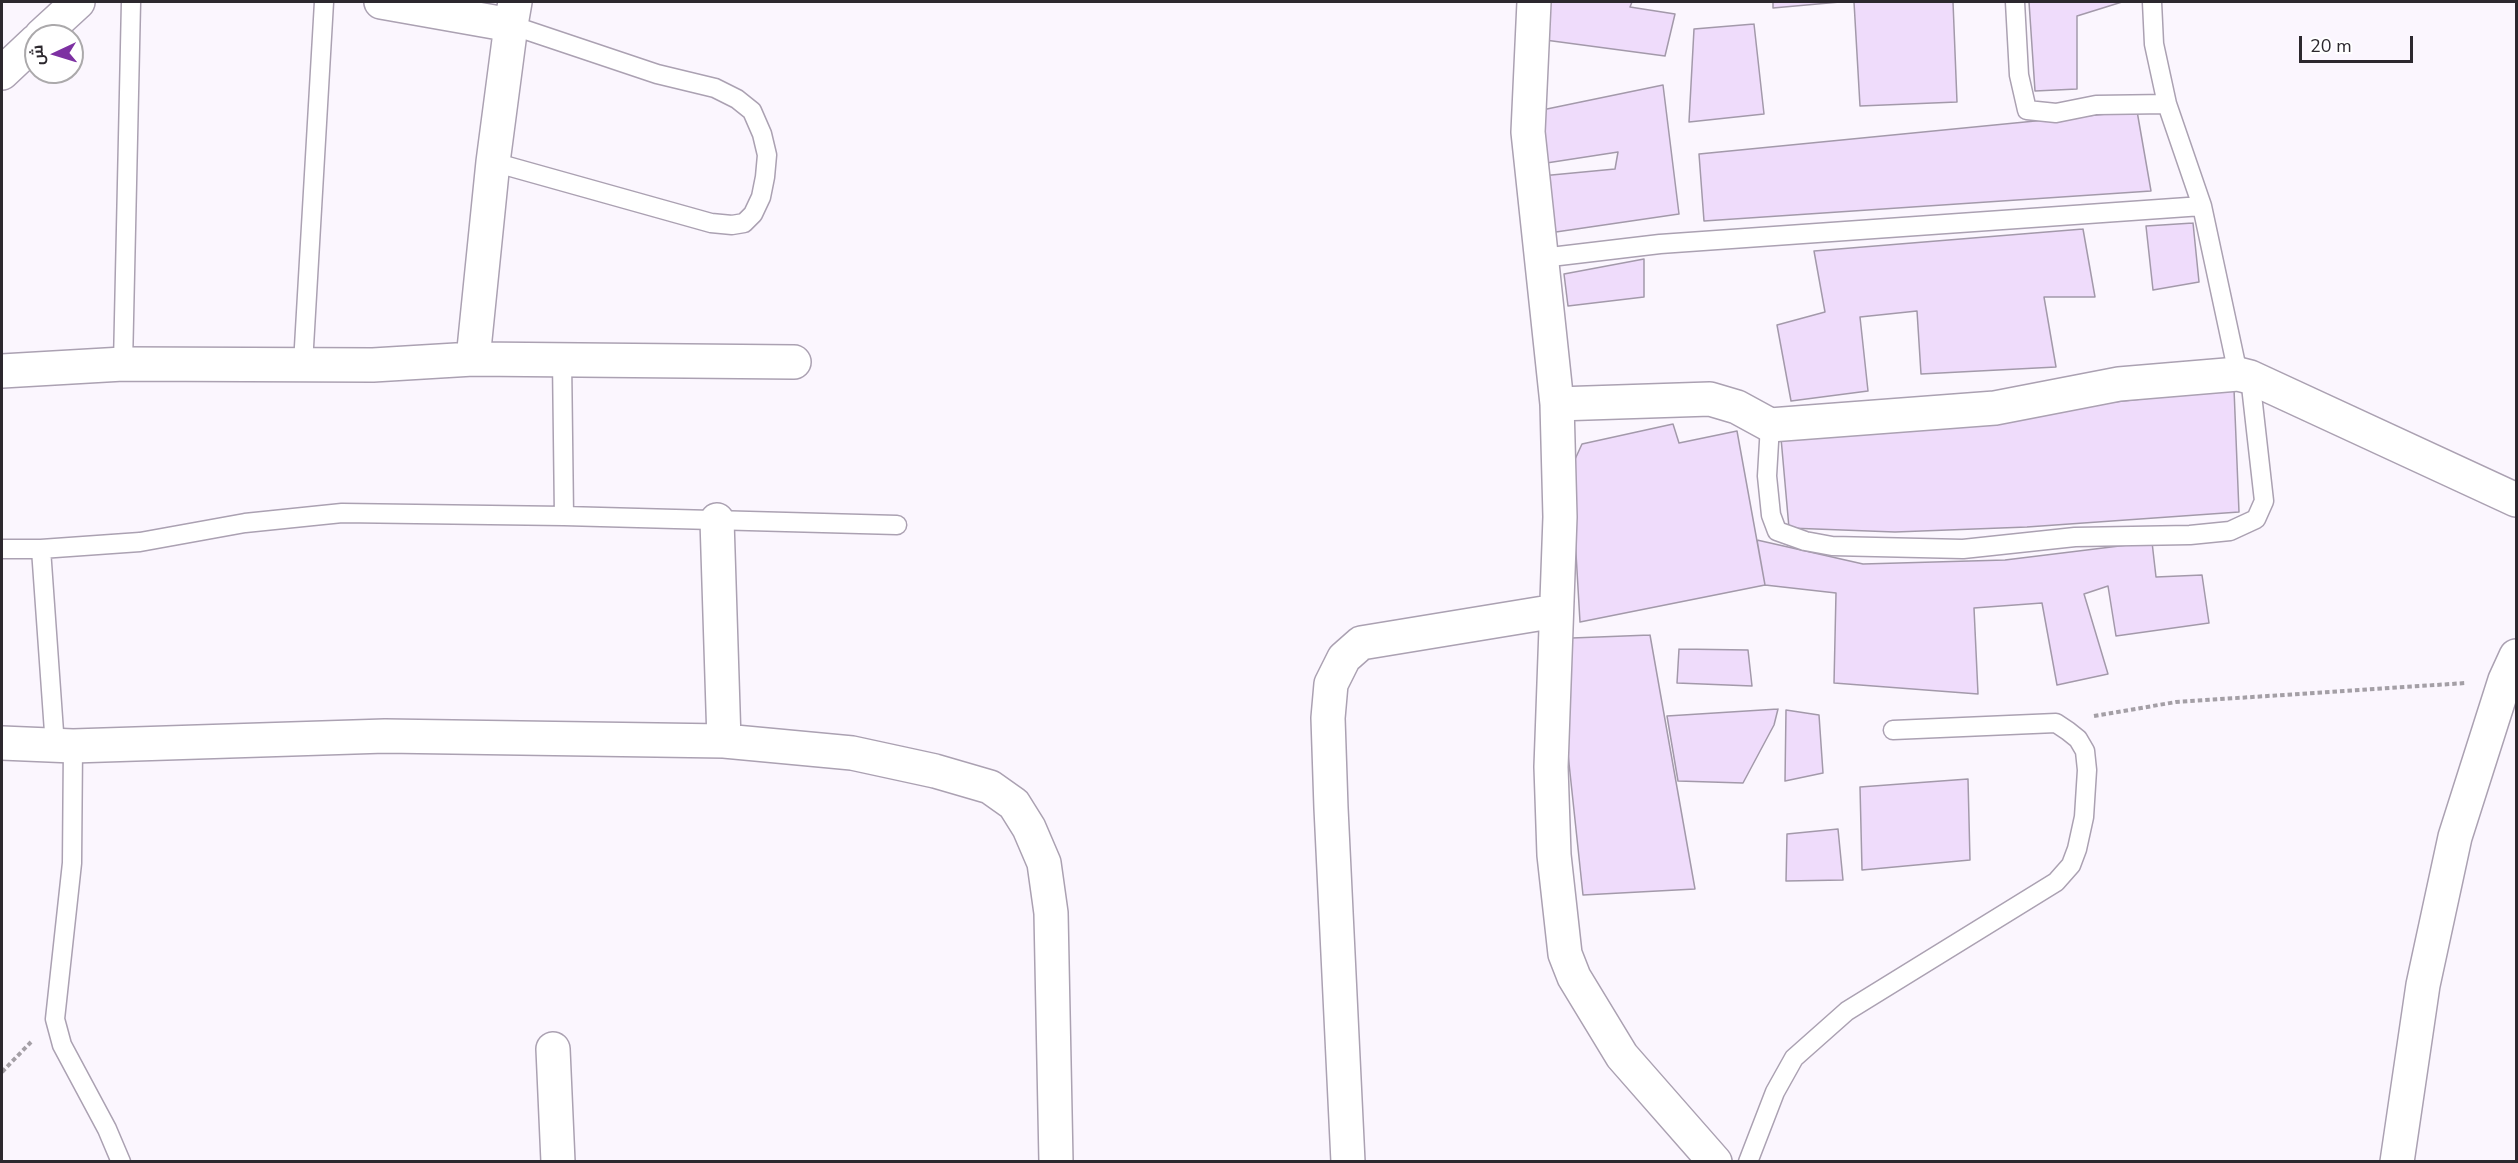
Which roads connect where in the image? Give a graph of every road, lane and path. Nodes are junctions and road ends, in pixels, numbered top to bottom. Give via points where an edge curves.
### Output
1 (78, 2) edge
2 (131, 2) edge
3 (324, 2) edge
4 (381, 2) edge
5 (1534, 2) edge
6 (2015, 2) edge
7 (2152, 2) edge
8 (513, 13) edge
9 (54, 24) edge
10 (24, 52) edge
11 (2, 73) edge
12 (2167, 104) junction
13 (493, 162) junction
14 (2202, 206) junction
15 (1542, 258) junction
16 (562, 358) junction
17 (473, 359) junction
18 (794, 362) dead end
19 (123, 364) junction
20 (303, 364) junction
21 (2, 371) edge
22 (2244, 375) junction
23 (1557, 404) junction
24 (1770, 425) junction
25 (2517, 500) edge
26 (564, 516) junction
27 (717, 520) junction
28 (897, 525) dead end
29 (2, 549) edge
30 (41, 549) junction
31 (1556, 611) junction
32 (2511, 668) edge
33 (2056, 723) junction
34 (1893, 730) dead end
35 (724, 741) junction
36 (2, 743) edge
37 (64, 746) junction
38 (55, 1018) junction
39 (553, 1049) dead end
40 (2, 1072) edge
41 (121, 1161) edge
42 (558, 1161) edge
43 (1056, 1161) edge
44 (1348, 1161) edge
45 (1715, 1161) edge
46 (1748, 1161) edge
47 (2397, 1161) edge

1 - 9 street
2 - 19 lane
3 - 20 lane
4 - 8 street
5 - 15 street via 1528,132
6 - 12 lane via 2019,75 2027,110 2056,113 2096,105
7 - 12 lane via 2154,44
8 - 13 street
8 - 13 lane via 657,74 715,88 737,99 752,111 762,134 767,155 765,177 753,214 744,223 732,225 711,223
10 - 11 street
12 - 14 lane
13 - 17 street
14 - 15 lane via 1660,244
14 - 22 lane
15 - 23 street
16 - 17 street
16 - 18 street
16 - 26 lane
17 - 20 street via 373,365
19 - 20 street
19 - 21 street
22 - 24 street via 2120,384 1995,408
22 - 24 lane via 2264,501 2256,519 2230,531 2075,537 1963,549 1832,546 1805,541 1777,531 1771,515 1767,476
22 - 25 street
23 - 24 street via 1710,399 1737,407
23 - 31 street via 1560,517
26 - 27 lane
26 - 30 lane via 342,513 140,542
27 - 28 lane
27 - 35 street
29 - 30 lane
30 - 37 lane
31 - 44 street via 1362,643 1344,658 1331,684 1331,808
31 - 45 street via 1551,767 1554,855 1565,954 1574,977 1622,1056
32 - 33 path via 2176,702
32 - 47 street via 2454,837 2423,985
33 - 34 lane
33 - 46 lane via 2078,739 2085,751 2084,817 2071,865 2056,882 1847,1011 1794,1058 1775,1092
35 - 37 street via 385,736
35 - 43 street via 852,753 935,771 990,787 1014,804 1044,863 1051,913
36 - 37 street
37 - 38 lane via 72,863
38 - 40 path
38 - 41 lane via 62,1045
39 - 42 street

